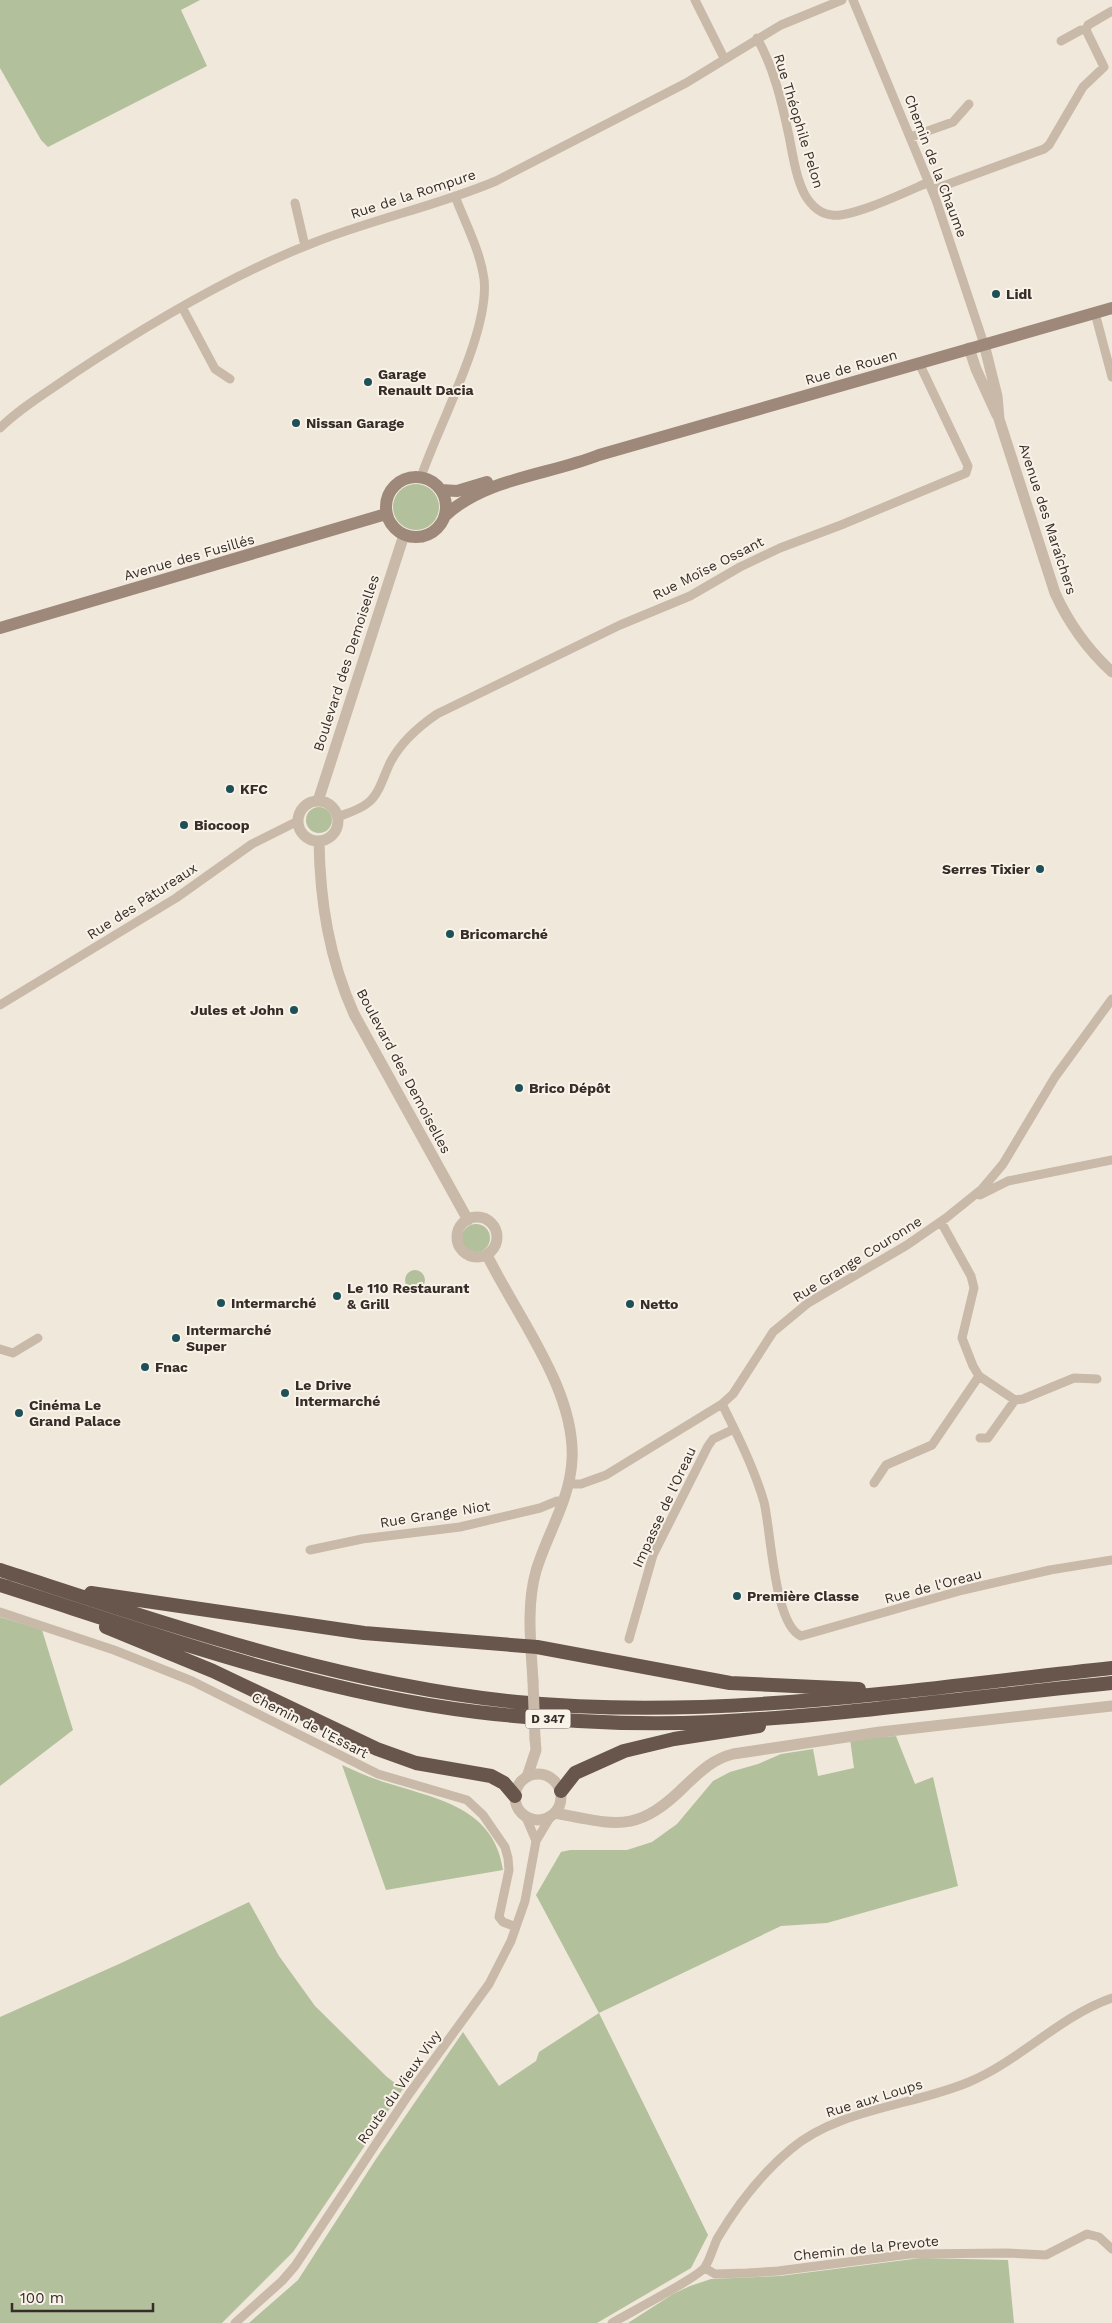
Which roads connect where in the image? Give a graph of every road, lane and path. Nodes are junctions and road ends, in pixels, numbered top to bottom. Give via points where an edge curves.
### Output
1 (695, 0) edge
2 (842, 0) edge
3 (853, 0) edge
4 (1112, 11) edge
5 (1086, 30) junction
6 (757, 38) junction
7 (1062, 41) dead end
8 (724, 58) junction
9 (969, 104) dead end
10 (911, 137) junction
11 (930, 186) junction
12 (454, 196) junction
13 (296, 203) dead end
14 (305, 246) junction
15 (182, 307) junction
16 (1112, 308) edge
17 (1095, 313) junction
18 (984, 344) junction
19 (969, 348) junction
20 (919, 363) junction
21 (1112, 377) edge
22 (230, 379) dead end
23 (999, 419) junction
24 (0, 428) edge
25 (598, 455) junction
26 (421, 477) junction
27 (441, 490) junction
28 (386, 514) junction
29 (446, 515) junction
30 (404, 535) junction
31 (0, 628) edge
32 (1112, 672) edge
33 (318, 801) junction
34 (337, 817) junction
35 (298, 821) junction
36 (319, 841) junction
37 (1112, 999) edge
38 (0, 1005) edge
39 (1112, 1160) edge
40 (996, 1174) junction
41 (1008, 1181) junction
42 (970, 1200) junction
43 (468, 1220) junction
44 (941, 1222) junction
45 (487, 1255) junction
46 (38, 1338) dead end
47 (0, 1349) edge
48 (979, 1376) junction
49 (1097, 1379) dead end
50 (1015, 1400) junction
51 (722, 1404) junction
52 (734, 1429) junction
53 (980, 1438) dead end
54 (874, 1483) dead end
55 (568, 1484) junction
56 (563, 1502) junction
57 (310, 1550) dead end
58 (1112, 1560) edge
59 (0, 1570) edge
60 (0, 1585) edge
61 (55, 1588) junction
62 (44, 1599) junction
63 (0, 1612) edge
64 (629, 1640) dead end
65 (531, 1646) junction
66 (1112, 1668) edge
67 (1112, 1683) edge
68 (891, 1692) junction
69 (1112, 1706) edge
70 (823, 1713) junction
71 (536, 1744) junction
72 (528, 1777) junction
73 (551, 1778) junction
74 (515, 1796) junction
75 (561, 1796) junction
76 (525, 1815) junction
77 (553, 1815) junction
78 (580, 1818) junction
79 (536, 1840) junction
80 (516, 1927) junction
81 (1112, 1998) edge
82 (1112, 2249) edge
83 (705, 2268) junction
84 (235, 2323) edge
85 (612, 2323) edge

1 - 8 street
2 - 6 street, Rue de la Rompure
3 - 10 street, Chemin de la Chaume
4 - 5 street
5 - 7 street
5 - 11 street, Rue Théophile Pelon via 1104,67 1084,87 1049,145
6 - 8 street, Rue de la Rompure
6 - 11 street, Rue Théophile Pelon via 778,91 796,171 811,204 821,212 840,215
8 - 12 street, Rue de la Rompure via 686,83 606,122 556,151
9 - 10 street via 953,122
10 - 11 street, Chemin de la Chaume
11 - 18 street, Chemin de la Chaume
12 - 14 street, Rue de la Rompure via 377,219
12 - 26 street via 479,256 484,300 467,360
13 - 14 street
14 - 15 street, Rue de la Rompure
15 - 22 street via 215,369
15 - 24 street, Rue de la Rompure via 96,359
16 - 17 main road, Rue de Rouen
17 - 18 main road, Rue de Rouen
17 - 21 street
18 - 19 main road, Rue de Rouen
18 - 23 street, Avenue des Maraîchers via 998,396
19 - 20 main road, Rue de Rouen
19 - 23 street, Avenue des Maraîchers
20 - 25 main road, Rue de Rouen
20 - 34 street, Rue Moïse Ossant via 968,466 966,473 780,548 690,596 620,625 437,714 419,726 402,746 373,798
23 - 32 street, Avenue des Maraîchers via 1043,560 1065,616 1089,650
25 - 27 main road, Rue de Rouen via 576,456 462,490
25 - 29 main road, Rue de Rouen via 478,493
26 - 27 main road via 429,479
26 - 28 main road via 397,483 387,497
27 - 29 main road via 447,506
28 - 30 main road
28 - 31 main road, Avenue des Fusillés
29 - 30 main road via 432,533 413,538
30 - 33 street, Boulevard des Demoiselles
33 - 34 street via 333,808
33 - 35 street via 302,809
34 - 36 street via 336,829
35 - 36 street via 304,836
35 - 38 street, Rue des Pâtureaux via 252,844 176,898
36 - 43 street, Boulevard des Demoiselles via 321,889 340,982 354,1014
37 - 40 street, Rue Grange Couronne via 1055,1077
39 - 41 street
40 - 41 street
40 - 42 street, Rue Grange Couronne
41 - 42 street
42 - 44 street, Rue Grange Couronne
43 - 45 street via 460,1228 460,1246 471,1256
43 - 45 street via 482,1218 493,1225 496,1245
44 - 48 street via 971,1276 974,1288 962,1338
44 - 51 street, Rue Grange Couronne via 808,1303 785,1322 773,1332 733,1394
45 - 55 street via 558,1390 571,1442
46 - 47 street via 13,1353
48 - 50 street
48 - 54 street via 932,1445 886,1465
49 - 50 street via 1074,1378
50 - 53 street via 988,1438
51 - 52 street, Rue de l'Oreau
51 - 55 street, Rue Grange Couronne via 606,1475 581,1484
52 - 58 street, Rue de l'Oreau via 764,1502 780,1596 791,1629 801,1636 963,1590
52 - 64 street, Impasse de l'Oreau via 713,1439 708,1446 659,1542 647,1572
55 - 56 street
56 - 57 street, Rue Grange Niot via 460,1526 362,1539
56 - 65 street via 535,1574 531,1599
59 - 61 highway, D 347
60 - 62 highway, D 347
61 - 65 highway via 364,1633
61 - 68 highway, D 347 via 299,1663 380,1682 479,1697 572,1706 672,1709 763,1705
62 - 70 highway, D 347 via 295,1677 441,1707 551,1719 629,1723 709,1722
62 - 74 highway via 213,1671 377,1749 416,1763 491,1776 504,1783
63 - 80 street, Chemin de l'Essart via 114,1650 192,1681 378,1774 467,1800 484,1815 505,1847 509,1870 498,1917
65 - 68 highway via 730,1683
65 - 71 street, bridge
66 - 68 highway, D 347
67 - 70 highway, D 347
69 - 78 street via 880,1732 733,1754 712,1762 665,1805 644,1817 611,1824
70 - 75 highway via 638,1746 581,1770 569,1779
71 - 72 street
71 - 73 street via 542,1765
72 - 73 street via 535,1774
72 - 74 street via 521,1781
73 - 75 street
74 - 76 street
75 - 77 street
75 - 78 street
76 - 77 street via 538,1820
76 - 79 street
77 - 78 street
77 - 79 street, Route du Vieux Vivy
79 - 80 street, Route du Vieux Vivy via 530,1879
80 - 84 street, Route du Vieux Vivy via 489,1984 409,2094 300,2259 282,2281
81 - 83 street, Rue aux Loups via 1088,2006 1005,2064 970,2082 831,2124 808,2136 774,2164 744,2198 718,2238
82 - 83 street, Chemin de la Prevote via 1093,2233 1046,2255 910,2254 739,2274 715,2274
83 - 85 street

